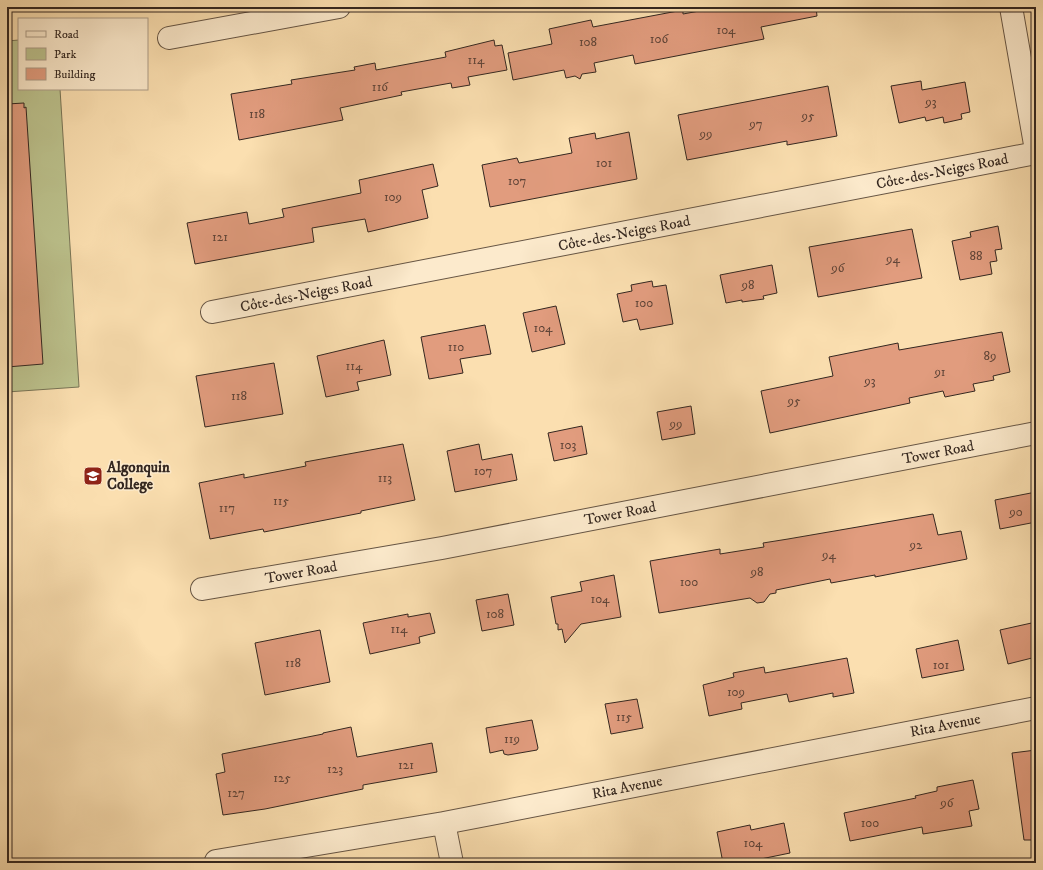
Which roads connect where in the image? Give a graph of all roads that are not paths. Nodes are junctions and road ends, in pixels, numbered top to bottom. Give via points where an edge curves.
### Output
1 (339, 7) edge
2 (1011, 7) edge
3 (169, 38) dead end
4 (1036, 150) edge
5 (1036, 153) edge
6 (212, 312) dead end
7 (1036, 433) edge
8 (202, 589) dead end
9 (1036, 708) edge
10 (444, 823) junction
11 (216, 860) dead end
12 (452, 863) edge

1 - 3 street
2 - 4 street
5 - 6 street, Côte-des-Neiges Road
7 - 8 street, Tower Road via 442,548
9 - 10 street, Rita Avenue
10 - 11 street, Rita Avenue
10 - 12 street

